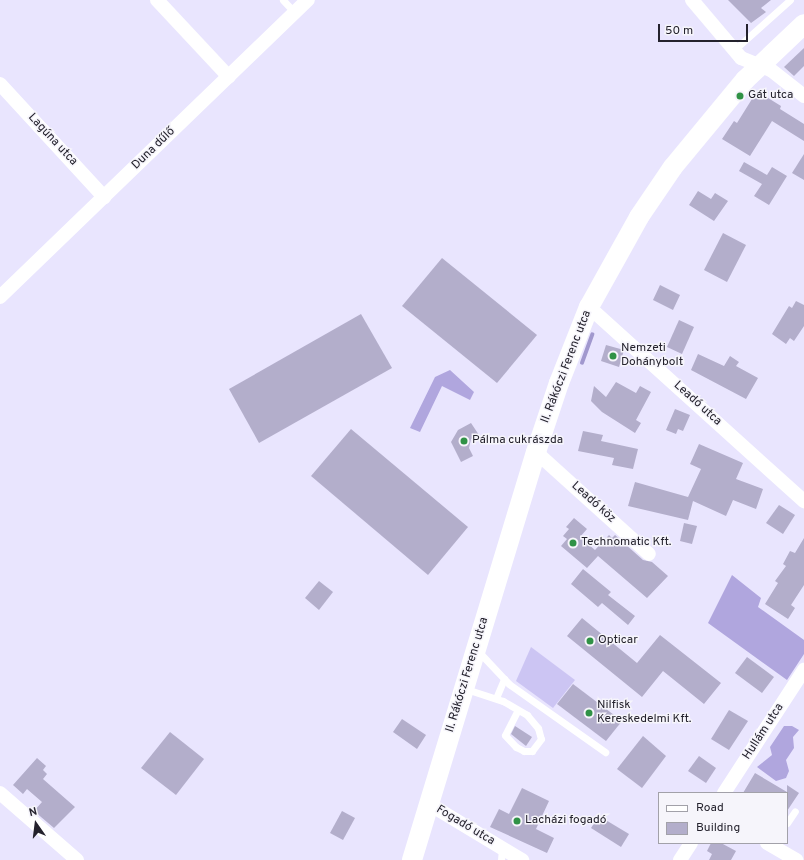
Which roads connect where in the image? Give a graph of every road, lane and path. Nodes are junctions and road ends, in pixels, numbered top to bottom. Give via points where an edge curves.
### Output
1 (157, 0) edge
2 (283, 0) edge
3 (308, 0) edge
4 (692, 0) edge
5 (790, 0) edge
6 (295, 12) junction
7 (804, 24) edge
8 (734, 50) junction
9 (760, 65) junction
10 (229, 76) junction
11 (0, 84) edge
12 (804, 96) edge
13 (104, 197) junction
14 (0, 298) edge
15 (589, 307) junction
16 (536, 452) junction
17 (804, 501) edge
18 (649, 554) dead end
19 (476, 649) junction
20 (804, 670) edge
21 (504, 679) junction
22 (464, 689) junction
23 (496, 698) junction
24 (518, 710) junction
25 (605, 752) dead end
26 (0, 792) edge
27 (725, 792) edge
28 (429, 804) junction
29 (795, 811) dead end
30 (788, 822) edge
31 (690, 844) edge
32 (771, 844) edge
33 (502, 854) edge
34 (77, 860) edge
35 (412, 860) edge
36 (522, 860) edge
37 (680, 860) edge
38 (796, 860) edge

1 - 10 street
2 - 6 lane
3 - 6 street, Duna dűlő
4 - 8 street
5 - 8 lane
6 - 10 street, Duna dűlő
7 - 9 main road, II. Rákóczi Ferenc utca
8 - 9 street via 741,58
9 - 12 street via 772,70
9 - 15 main road, II. Rákóczi Ferenc utca via 699,132 673,167 639,217
10 - 13 street, Duna dűlő
11 - 13 street, Lagúna utca
13 - 14 street, Duna dűlő
15 - 16 main road, II. Rákóczi Ferenc utca via 559,383
15 - 17 street, Leadó utca
16 - 18 street, Leadó köz
16 - 19 main road, II. Rákóczi Ferenc utca
19 - 21 lane
19 - 22 main road, II. Rákóczi Ferenc utca
20 - 27 street, Hullám utca
21 - 23 lane
21 - 25 lane
22 - 23 lane
22 - 28 main road, II. Rákóczi Ferenc utca
23 - 24 lane
24 - 24 lane via 527,715 538,728 541,739 532,751 516,747 505,735
26 - 34 street
28 - 33 street, Fogadó utca
28 - 35 main road, II. Rákóczi Ferenc utca
29 - 30 lane
31 - 37 street
32 - 38 street
33 - 36 street, Fogadó utca

